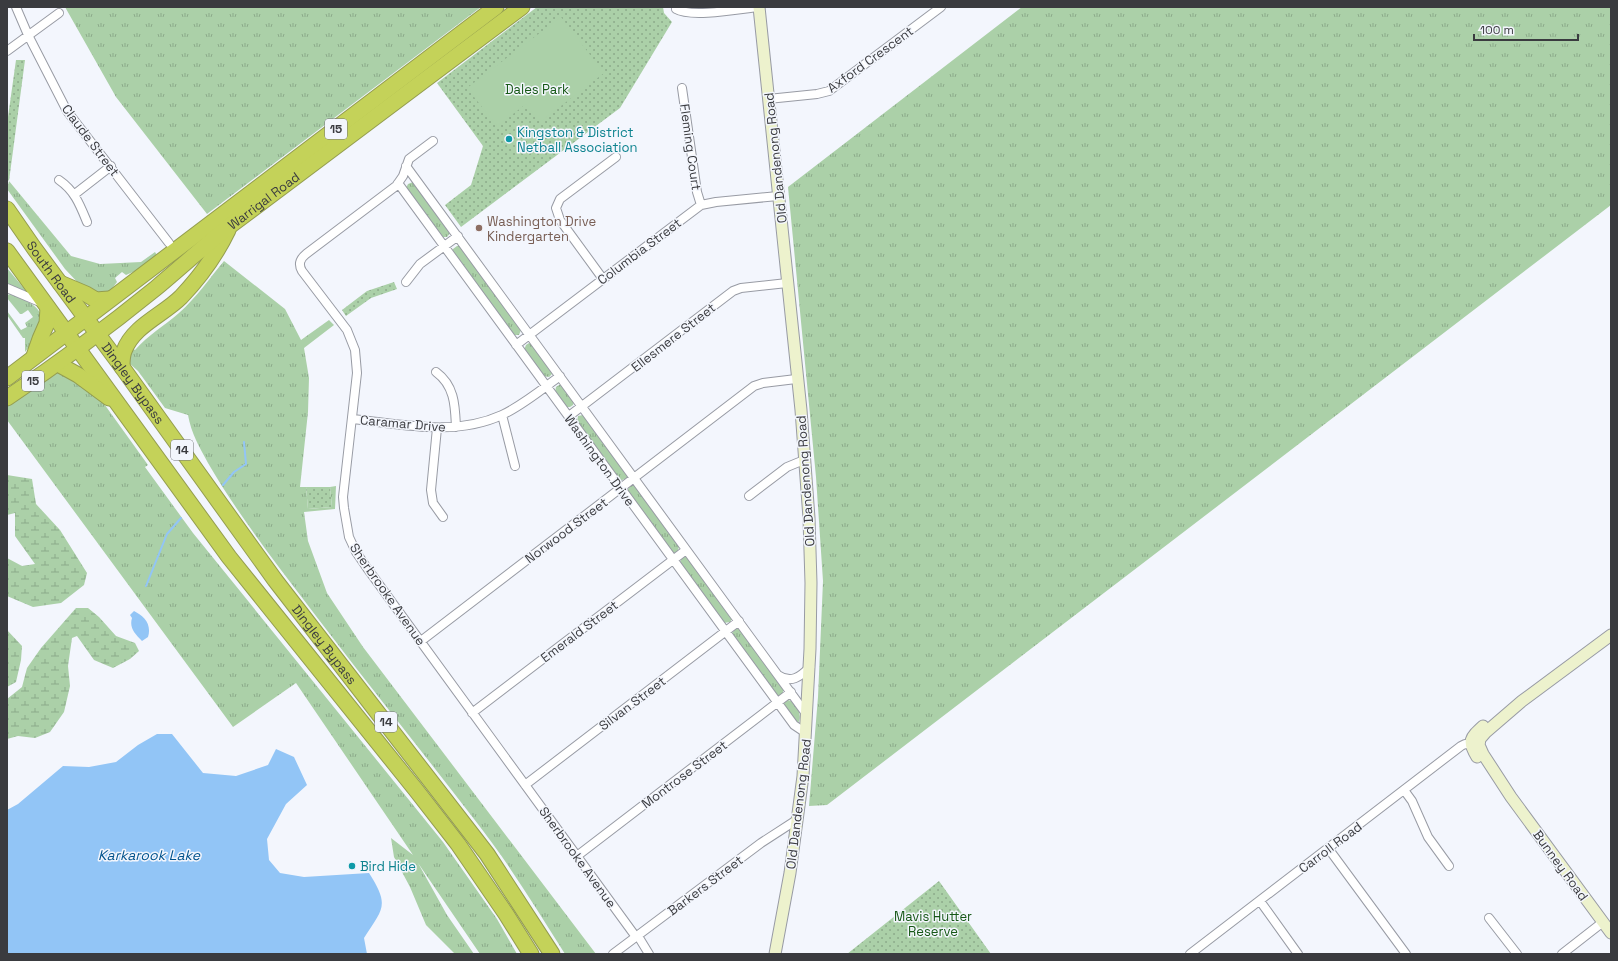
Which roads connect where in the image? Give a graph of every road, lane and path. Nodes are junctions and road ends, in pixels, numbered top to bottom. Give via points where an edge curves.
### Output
1 (16, 7) edge
2 (496, 7) edge
3 (522, 7) edge
4 (759, 7) edge
5 (942, 7) edge
6 (676, 9) dead end
7 (59, 13) dead end
8 (28, 35) junction
9 (7, 51) edge
10 (682, 88) dead end
11 (768, 98) junction
12 (432, 141) dead end
13 (616, 157) dead end
14 (111, 166) junction
15 (406, 166) junction
16 (59, 180) dead end
17 (400, 181) junction
18 (75, 194) junction
19 (778, 196) junction
20 (701, 205) junction
21 (7, 209) edge
22 (87, 222) dead end
23 (230, 226) junction
24 (458, 236) junction
25 (169, 243) dead end
26 (444, 246) junction
27 (7, 250) edge
28 (603, 279) junction
29 (59, 282) junction
30 (406, 282) dead end
31 (787, 283) junction
32 (7, 288) edge
33 (109, 299) junction
34 (48, 307) junction
35 (85, 317) junction
36 (66, 332) junction
37 (97, 334) junction
38 (530, 335) junction
39 (516, 345) junction
40 (78, 348) junction
41 (34, 356) junction
42 (58, 364) junction
43 (122, 366) junction
44 (436, 372) dead end
45 (560, 376) junction
46 (7, 378) edge
47 (796, 379) junction
48 (546, 386) junction
49 (7, 398) edge
50 (118, 404) junction
51 (582, 406) junction
52 (502, 414) junction
53 (568, 416) junction
54 (352, 419) junction
55 (456, 427) junction
56 (437, 428) junction
57 (804, 460) junction
58 (515, 466) dead end
59 (634, 478) junction
60 (621, 488) junction
61 (749, 496) dead end
62 (443, 517) dead end
63 (686, 550) junction
64 (673, 560) junction
65 (738, 621) junction
66 (725, 631) junction
67 (1611, 635) edge
68 (421, 641) junction
69 (810, 668) junction
70 (778, 675) junction
71 (791, 692) junction
72 (777, 703) junction
73 (472, 713) junction
74 (807, 715) junction
75 (806, 733) junction
76 (1475, 744) junction
77 (525, 784) junction
78 (1404, 790) junction
79 (798, 819) junction
80 (1328, 848) junction
81 (577, 856) junction
82 (1449, 866) dead end
83 (1260, 901) junction
84 (1489, 918) dead end
85 (1603, 922) junction
86 (1611, 933) edge
87 (637, 936) junction
88 (531, 954) edge
89 (552, 954) edge
90 (613, 954) edge
91 (649, 954) edge
92 (775, 954) edge
93 (1190, 954) edge
94 (1298, 954) edge
95 (1406, 954) edge
96 (1517, 954) edge
97 (1562, 954) edge

1 - 8 street, Claude Street
2 - 33 highway, Warrigal Road / 15 via 175,252
3 - 23 highway, Warrigal Road / 15
4 - 6 street via 696,13 685,13
4 - 11 main road, Old Dandenong Road
5 - 11 street, Axford Crescent via 829,91
7 - 8 street
8 - 9 street
8 - 14 street, Claude Street via 68,111
10 - 20 street, Fleming Court
11 - 19 main road, Old Dandenong Road
12 - 15 street via 410,158
13 - 28 street via 560,199 556,208 560,220
14 - 18 street
14 - 25 street, Claude Street
15 - 17 street
15 - 24 street, Washington Drive
16 - 18 street
17 - 26 street, Washington Drive
17 - 54 street, Sherbrooke Avenue via 306,254 300,263 302,271 343,324 352,342 357,365
18 - 22 street
19 - 20 street, Columbia Street
19 - 31 main road, Old Dandenong Road
20 - 28 street, Columbia Street
21 - 29 highway, South Road / 14
23 - 37 highway, Warrigal Road / 15
23 - 43 highway via 217,253 196,281 132,339 124,352
24 - 26 street
24 - 38 street, Washington Drive
26 - 30 street via 416,268
26 - 39 street, Washington Drive
27 - 34 highway, South Road / 14
28 - 38 street, Columbia Street
29 - 33 highway via 96,300
29 - 35 highway, South Road / 14
31 - 47 main road, Old Dandenong Road
31 - 51 street, Ellesmere Street via 734,291
32 - 34 street
33 - 35 highway, Warrigal Road / 15
34 - 36 highway, South Road / 14
34 - 41 highway via 47,324
35 - 36 highway, Warrigal Road / 15
35 - 37 highway, South Road / 14
36 - 40 highway, South Road / 14
36 - 41 highway, Warrigal Road / 15
37 - 40 highway, Warrigal Road / 15
37 - 43 highway, Dingley Bypass / 14
38 - 39 street, Columbia Street
38 - 45 street, Washington Drive
39 - 48 street, Washington Drive
40 - 42 highway, Warrigal Road / 15
40 - 50 highway, Dingley Bypass / 14
41 - 46 highway, Warrigal Road / 15
42 - 49 highway, Warrigal Road / 15
42 - 50 highway
43 - 89 highway, Dingley Bypass / 14 via 275,580 487,854
44 - 55 street via 445,379 452,392
45 - 48 street, Caramar Drive
45 - 51 street, Washington Drive
47 - 57 main road, Old Dandenong Road
47 - 59 street, Norwood Street via 757,384
48 - 52 street, Caramar Drive via 522,404
48 - 53 street, Washington Drive
50 - 88 highway, Dingley Bypass / 14 via 229,556 458,844
51 - 53 street, Ellesmere Street
51 - 59 street, Washington Drive
52 - 55 street, Caramar Drive via 478,423
52 - 58 street
53 - 60 street, Washington Drive
54 - 56 street, Caramar Drive
54 - 68 street, Sherbrooke Avenue via 343,497 344,518 349,537 361,560
55 - 56 street, Caramar Drive
56 - 62 street via 431,490 433,503
57 - 61 street via 787,467
57 - 69 main road, Old Dandenong Road via 811,583
59 - 60 street, Norwood Street
59 - 63 street, Washington Drive
60 - 64 street, Washington Drive
60 - 68 street, Norwood Street
63 - 64 street, Emerald Street
63 - 65 street, Washington Drive
64 - 66 street, Washington Drive
64 - 73 street, Emerald Street
65 - 66 street, Silvan Street
65 - 70 street, Washington Drive
66 - 72 street, Washington Drive
66 - 77 street, Silvan Street
67 - 76 main road via 1522,701
68 - 73 street, Sherbrooke Avenue
69 - 70 street via 794,679
69 - 74 main road, Old Dandenong Road
70 - 71 street, Washington Drive
71 - 72 street, Montrose Street
71 - 74 street, Washington Drive
72 - 75 street, Washington Drive via 794,725
72 - 81 street, Montrose Street
73 - 77 street, Sherbrooke Avenue
74 - 75 main road, Old Dandenong Road
75 - 79 main road, Old Dandenong Road
76 - 78 street, Carroll Road via 1461,746
76 - 85 main road, Bunney Road
77 - 81 street, Sherbrooke Avenue
78 - 80 street, Carroll Road
78 - 82 street via 1412,801 1428,836
79 - 87 street, Barkers Street via 761,843
79 - 92 main road, Old Dandenong Road
80 - 83 street, Carroll Road
80 - 95 street
81 - 87 street, Sherbrooke Avenue
83 - 93 street, Carroll Road
83 - 94 street
84 - 96 street
85 - 86 main road, Bunney Road
85 - 97 street
87 - 90 street, Barkers Street
87 - 91 street, Sherbrooke Avenue

